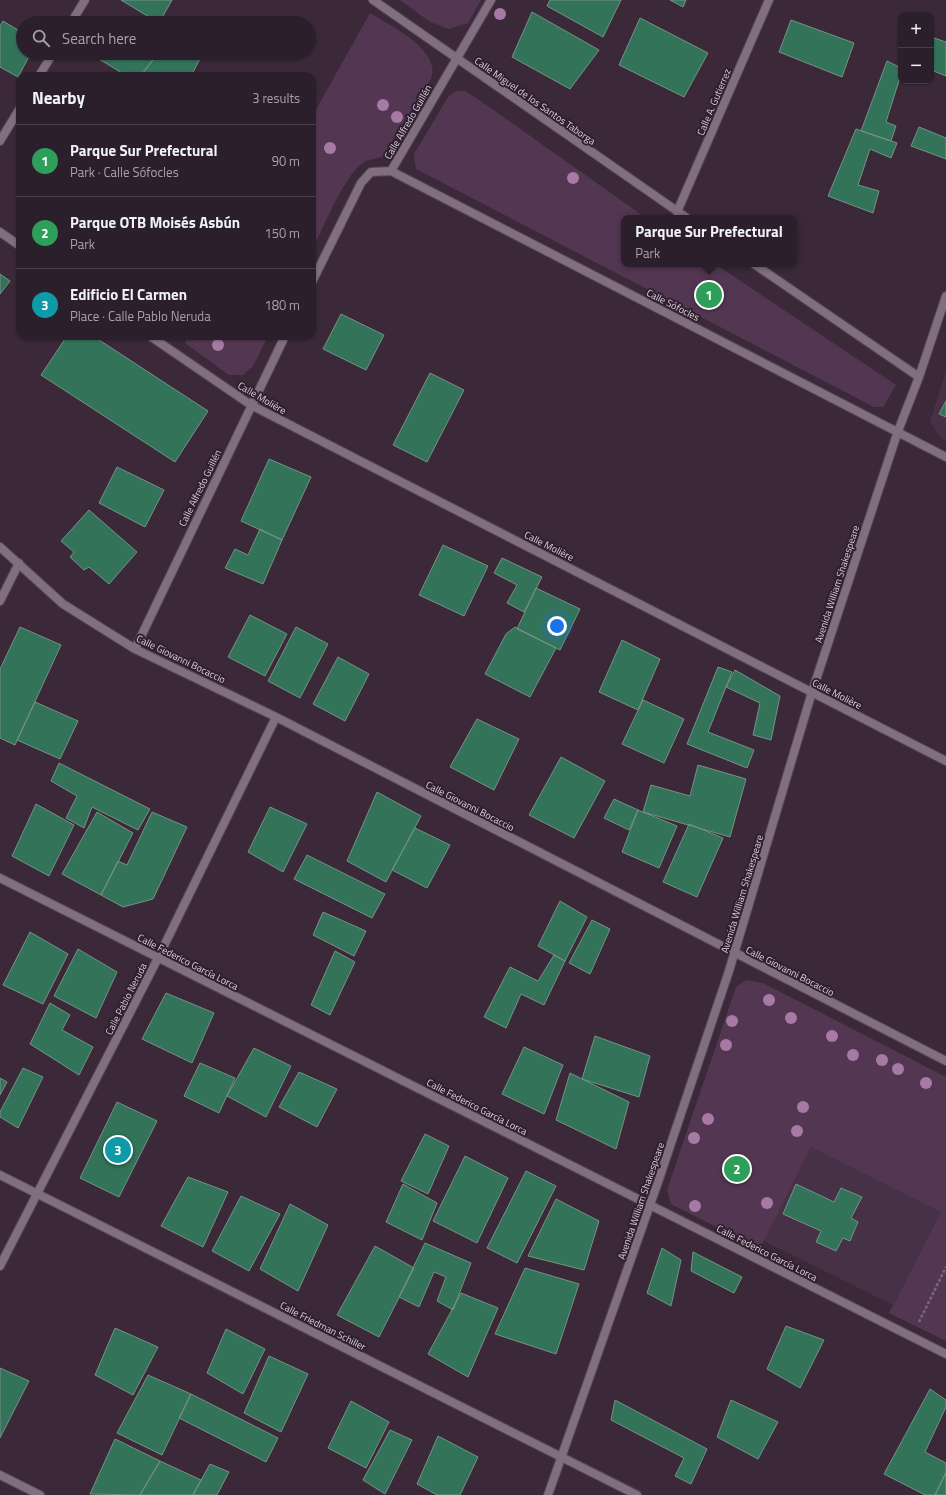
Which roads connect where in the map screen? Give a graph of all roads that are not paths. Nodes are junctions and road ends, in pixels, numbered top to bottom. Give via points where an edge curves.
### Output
1 (85, 0) edge
2 (373, 0) edge
3 (492, 0) edge
4 (769, 0) edge
5 (75, 16) edge
6 (456, 58) junction
7 (49, 60) edge
8 (42, 72) edge
9 (16, 115) edge
10 (0, 142) edge
11 (390, 171) junction
12 (677, 212) junction
13 (682, 215) edge
14 (0, 232) edge
15 (16, 243) edge
16 (758, 267) edge
17 (316, 274) edge
18 (946, 296) edge
19 (156, 340) edge
20 (283, 340) edge
21 (919, 377) junction
22 (251, 405) junction
23 (898, 432) junction
24 (946, 457) edge
25 (0, 547) edge
26 (19, 563) junction
27 (0, 601) edge
28 (134, 649) junction
29 (812, 692) junction
30 (276, 716) junction
31 (946, 761) edge
32 (0, 878) edge
33 (734, 954) junction
34 (158, 958) junction
35 (946, 1061) edge
36 (0, 1175) edge
37 (37, 1194) junction
38 (650, 1206) junction
39 (0, 1266) edge
40 (946, 1354) edge
41 (561, 1455) junction
42 (0, 1475) edge
43 (40, 1495) edge
44 (548, 1495) edge
45 (638, 1495) edge

1 - 5 street
2 - 6 street, Calle Miguel de los Santos Taborga
3 - 6 street, Calle Alfredo Guillén
4 - 12 street, Calle A. Gutierrez
6 - 11 street, Calle Alfredo Guillén
6 - 12 street, Calle Miguel de los Santos Taborga
7 - 8 street
9 - 10 street
11 - 17 street, Calle Alfredo Guillén via 371,172 361,183
11 - 23 street, Calle Sófocles
12 - 13 street, Calle Miguel de los Santos Taborga
14 - 15 street
16 - 21 street
18 - 21 street, Avenida William Shakespeare
19 - 22 street, Calle Molière
20 - 22 street, Calle Alfredo Guillén
21 - 23 street, Avenida William Shakespeare
22 - 28 street, Calle Alfredo Guillén
22 - 29 street, Calle Molière
23 - 24 street, Calle Sófocles
23 - 29 street, Avenida William Shakespeare
25 - 26 street, Calle Giovanni Bocaccio
26 - 27 street
26 - 28 street, Calle Giovanni Bocaccio via 63,604
28 - 30 street, Calle Giovanni Bocaccio
29 - 31 street, Calle Molière
29 - 33 street, Avenida William Shakespeare
30 - 33 street, Calle Giovanni Bocaccio
30 - 34 street, Calle Pablo Neruda
32 - 34 street, Calle Federico García Lorca
33 - 35 street, Calle Giovanni Bocaccio
33 - 38 street, Avenida William Shakespeare
34 - 37 street, Calle Pablo Neruda
34 - 38 street, Calle Federico García Lorca
36 - 37 street, Calle Friedman Schiller
37 - 39 street, Calle Pablo Neruda
37 - 41 street, Calle Friedman Schiller
38 - 40 street, Calle Federico García Lorca
38 - 41 street, Avenida William Shakespeare
41 - 44 street, Avenida William Shakespeare
41 - 45 street, Calle Friedman Schiller
42 - 43 street

